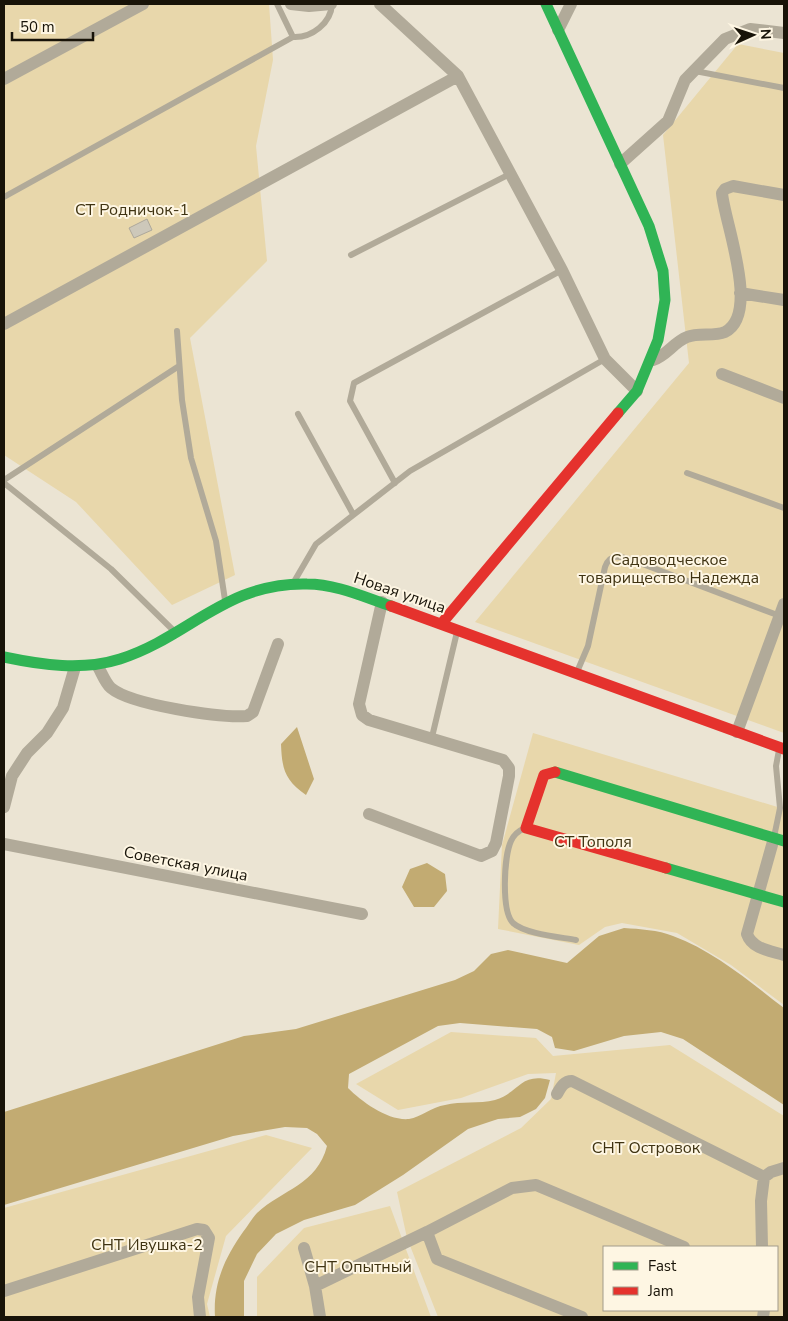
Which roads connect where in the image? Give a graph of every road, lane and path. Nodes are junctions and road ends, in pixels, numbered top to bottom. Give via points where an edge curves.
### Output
1 (143, 4) edge
2 (276, 4) edge
3 (291, 4) edge
4 (332, 4) edge
5 (380, 4) edge
6 (546, 4) edge
7 (571, 4) edge
8 (558, 30) junction
9 (784, 33) edge
10 (293, 37) junction
11 (694, 71) junction
12 (458, 76) junction
13 (4, 79) edge
14 (784, 88) edge
15 (620, 164) junction
16 (510, 174) junction
17 (784, 195) edge
18 (4, 196) edge
19 (351, 255) dead end
20 (562, 270) junction
21 (740, 293) junction
22 (784, 300) edge
23 (4, 324) edge
24 (177, 331) dead end
25 (606, 359) junction
26 (653, 360) junction
27 (179, 366) junction
28 (722, 374) dead end
29 (637, 391) junction
30 (784, 398) edge
31 (298, 414) dead end
32 (687, 473) dead end
33 (4, 482) edge
34 (395, 483) junction
35 (784, 508) edge
36 (353, 514) junction
37 (293, 584) junction
38 (382, 602) junction
39 (226, 603) junction
40 (782, 610) edge
41 (442, 623) junction
42 (458, 629) junction
43 (176, 632) junction
44 (278, 644) dead end
45 (4, 657) edge
46 (97, 664) junction
47 (75, 668) junction
48 (577, 673) junction
49 (737, 732) junction
50 (432, 737) junction
51 (782, 748) edge
52 (4, 807) edge
53 (369, 814) dead end
54 (526, 828) junction
55 (779, 839) edge
56 (4, 844) edge
57 (757, 894) junction
58 (784, 902) edge
59 (362, 914) dead end
60 (576, 940) dead end
61 (784, 955) edge
62 (558, 1094) dead end
63 (784, 1168) edge
64 (764, 1177) junction
65 (427, 1232) junction
66 (682, 1246) edge
67 (762, 1246) edge
68 (304, 1248) dead end
69 (315, 1286) junction
70 (4, 1291) edge
71 (200, 1317) edge
72 (320, 1317) edge
73 (582, 1317) edge

1 - 13 street
2 - 10 lane
3 - 4 street
4 - 10 lane via 331,15 318,28 305,37
5 - 12 street
6 - 8 street
7 - 8 street
8 - 15 street
9 - 11 street via 750,29 725,39
10 - 18 lane
11 - 14 lane
11 - 15 street via 685,80 668,121
12 - 16 street
12 - 23 street
15 - 26 street via 646,222 661,263 665,286 663,321
16 - 19 lane
16 - 20 street
17 - 21 street via 733,186 722,193 737,258
20 - 25 street
20 - 34 lane via 354,383 350,401
21 - 22 street
21 - 26 street via 735,320 727,331 688,336
24 - 27 lane
25 - 29 street
25 - 34 lane via 410,471
26 - 29 street
27 - 33 lane
27 - 39 lane via 191,458 216,541
28 - 30 street
29 - 41 street
31 - 36 lane
32 - 35 lane
33 - 43 lane via 111,569
34 - 36 lane
36 - 37 lane via 316,544
37 - 38 street, Новая улица via 328,585
37 - 39 street, Новая улица via 265,588
38 - 41 street, Новая улица
38 - 50 street via 359,704 362,715 369,720
39 - 43 street, Новая улица
40 - 48 lane via 632,560 613,557 608,560 588,646
40 - 49 street
41 - 42 street, Новая улица
42 - 48 street, Новая улица
42 - 50 lane
43 - 46 street, Новая улица via 122,658
44 - 46 street via 252,712 247,716 190,712 139,700 111,688
45 - 47 street, Новая улица
46 - 47 street, Новая улица
47 - 52 street via 63,708 12,776
48 - 49 street, Новая улица
49 - 51 street, Новая улица
50 - 53 street via 507,764 509,776 492,851 480,856
51 - 55 lane via 776,766
54 - 55 street via 544,775 553,771
54 - 57 street
54 - 60 lane via 516,832 507,855 506,908 511,922 524,930
55 - 57 street
56 - 59 street, Советская улица
57 - 58 street
57 - 61 street via 747,929 748,938 757,946
62 - 64 street via 562,1086 572,1081
63 - 64 street
64 - 67 street
65 - 66 street via 512,1188 536,1185
65 - 69 street
65 - 73 street via 437,1260
68 - 69 street
69 - 72 street
70 - 71 street via 197,1229 204,1230 209,1238 198,1297

